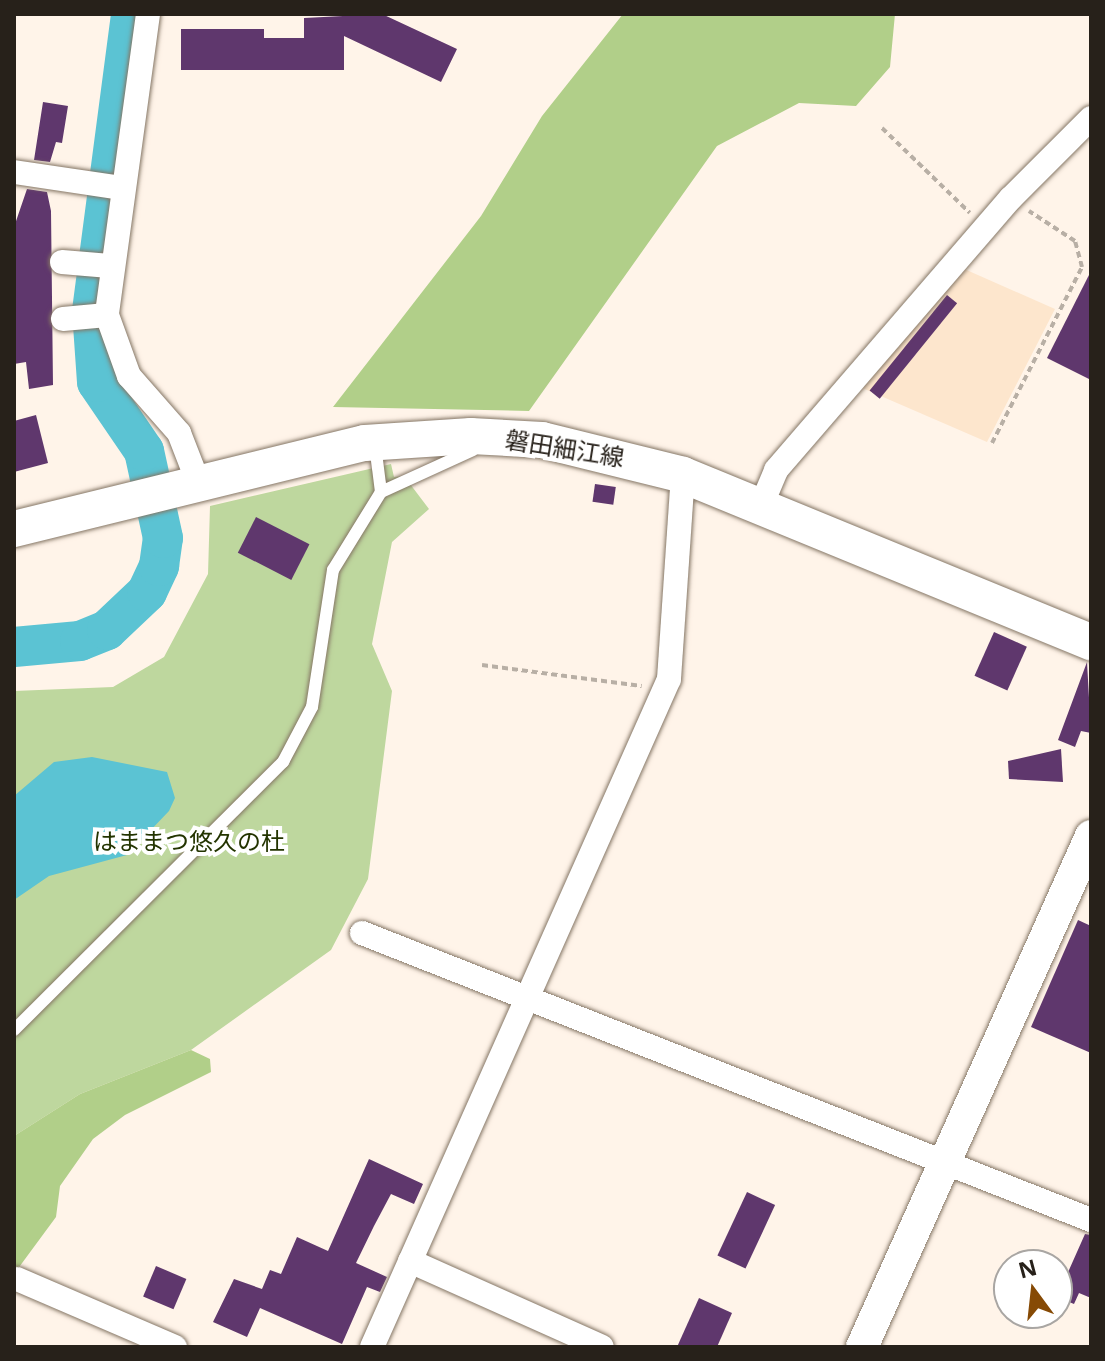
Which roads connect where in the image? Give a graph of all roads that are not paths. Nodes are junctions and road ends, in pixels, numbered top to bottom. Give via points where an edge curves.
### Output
1 (148, 14) edge
2 (1091, 118) edge
3 (14, 172) edge
4 (120, 188) junction
5 (62, 262) dead end
6 (110, 266) junction
7 (107, 315) junction
8 (63, 319) dead end
9 (506, 437) junction
10 (375, 442) junction
11 (683, 475) junction
12 (188, 485) junction
13 (381, 492) junction
14 (761, 506) junction
15 (14, 529) edge
16 (1091, 642) edge
17 (1091, 836) edge
18 (362, 933) dead end
19 (528, 998) junction
20 (14, 1030) edge
21 (945, 1162) junction
22 (1091, 1220) edge
23 (410, 1261) junction
24 (17, 1279) dead end
25 (175, 1347) edge
26 (372, 1347) edge
27 (602, 1347) edge
28 (862, 1347) edge

1 - 4 street
2 - 14 street via 985,227 776,470
3 - 4 street
4 - 6 street
5 - 6 street
6 - 7 street
7 - 8 street
7 - 12 street via 129,376 179,433
9 - 10 main road, 磐田細江線
9 - 11 main road, 磐田細江線 via 612,453
9 - 13 lane
10 - 12 main road, 磐田細江線
10 - 13 lane
11 - 14 main road, 磐田細江線
11 - 19 street via 677,492 677,631 665,691
12 - 15 main road, 磐田細江線
13 - 20 lane via 333,570 312,707 283,762
14 - 16 main road, 磐田細江線
17 - 21 street
18 - 19 street
19 - 21 street
19 - 23 street
21 - 22 street
21 - 28 street
23 - 26 street
23 - 27 street
24 - 25 street

